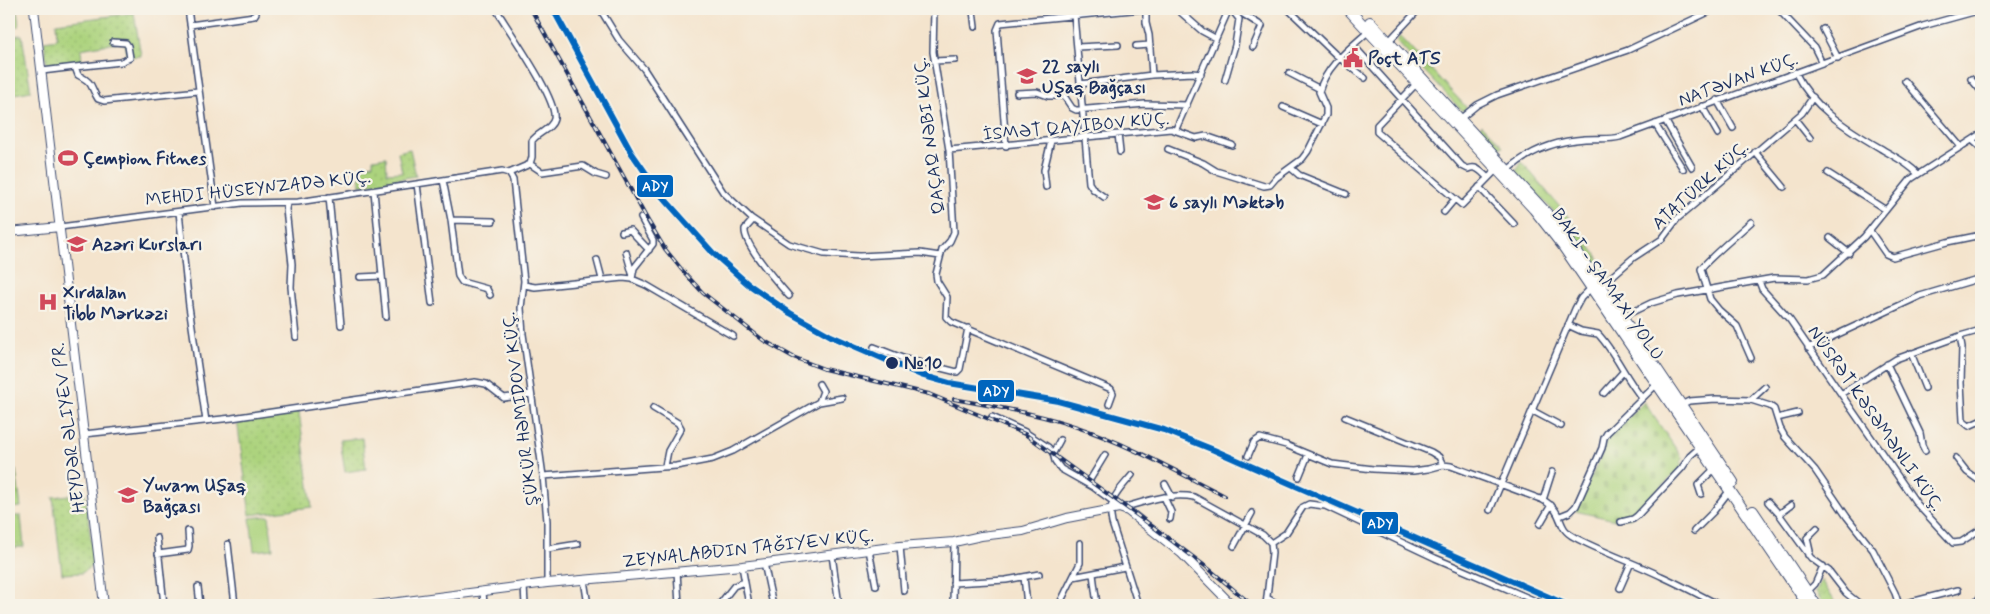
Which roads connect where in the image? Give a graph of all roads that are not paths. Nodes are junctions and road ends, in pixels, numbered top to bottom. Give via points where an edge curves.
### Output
1 (34, 9) edge
2 (188, 9) edge
3 (256, 9) edge
4 (496, 9) edge
5 (600, 9) edge
6 (934, 9) edge
7 (969, 9) edge
8 (1142, 9) edge
9 (1146, 9) edge
10 (1177, 9) edge
11 (1230, 9) edge
12 (1235, 9) edge
13 (1288, 9) edge
14 (1348, 9) edge
15 (1358, 9) edge
16 (1419, 9) edge
17 (1715, 9) edge
18 (1778, 9) edge
19 (1980, 10) edge
20 (1074, 15) junction
21 (190, 25) junction
22 (975, 27) dead end
23 (1823, 29) dead end
24 (1369, 31) junction
25 (1215, 38) junction
26 (113, 42) dead end
27 (1388, 42) junction
28 (1150, 44) junction
29 (1118, 45) dead end
30 (1353, 45) junction
31 (1136, 46) dead end
32 (1077, 47) junction
33 (1253, 47) dead end
34 (1340, 57) junction
35 (1838, 58) junction
36 (955, 60) dead end
37 (934, 61) junction
38 (1822, 64) junction
39 (75, 67) junction
40 (42, 71) junction
41 (1795, 72) junction
42 (1288, 73) dead end
43 (1200, 74) junction
44 (1152, 75) junction
45 (1365, 78) dead end
46 (1971, 79) dead end
47 (1225, 80) dead end
48 (1905, 82) dead end
49 (1417, 83) junction
50 (1080, 84) junction
51 (1320, 89) junction
52 (1981, 91) edge
53 (198, 92) junction
54 (1017, 93) dead end
55 (1812, 97) junction
56 (1401, 99) junction
57 (1717, 100) junction
58 (1187, 105) junction
59 (1702, 106) junction
60 (1283, 107) dead end
61 (1082, 110) junction
62 (1460, 119) junction
63 (1795, 119) junction
64 (1665, 120) junction
65 (1322, 124) junction
66 (1655, 124) junction
67 (1733, 128) dead end
68 (1176, 129) junction
69 (1118, 134) junction
70 (1718, 134) dead end
71 (1981, 134) edge
72 (1084, 138) junction
73 (1810, 138) dead end
74 (1972, 140) junction
75 (1051, 141) junction
76 (1232, 145) dead end
77 (1006, 146) junction
78 (1961, 147) junction
79 (1981, 148) edge
80 (1168, 149) dead end
81 (949, 150) junction
82 (1120, 152) dead end
83 (1755, 152) junction
84 (530, 164) junction
85 (1692, 167) dead end
86 (1291, 168) junction
87 (1497, 169) junction
88 (1683, 169) dead end
89 (1508, 170) junction
90 (509, 173) junction
91 (1828, 173) dead end
92 (1918, 174) junction
93 (606, 176) dead end
94 (1488, 178) junction
95 (443, 180) junction
96 (417, 184) junction
97 (1479, 186) junction
98 (1046, 187) dead end
99 (1784, 187) dead end
100 (374, 191) junction
101 (1346, 194) dead end
102 (1104, 197) dead end
103 (329, 198) junction
104 (1454, 200) junction
105 (287, 203) junction
106 (214, 207) junction
107 (1886, 210) junction
108 (179, 212) junction
109 (1444, 212) dead end
110 (642, 218) dead end
111 (451, 220) junction
112 (753, 220) junction
113 (493, 221) dead end
114 (1751, 222) dead end
115 (1514, 224) dead end
116 (60, 227) junction
117 (1870, 231) junction
118 (9, 232) edge
119 (622, 232) dead end
120 (1981, 235) edge
121 (1830, 238) dead end
122 (649, 250) junction
123 (626, 252) dead end
124 (1849, 253) junction
125 (940, 256) junction
126 (597, 260) dead end
127 (382, 276) junction
128 (632, 276) junction
129 (360, 277) dead end
130 (1981, 278) edge
131 (602, 279) junction
132 (1759, 281) junction
133 (524, 285) junction
134 (1596, 286) junction
135 (1706, 290) junction
136 (490, 295) dead end
137 (789, 296) dead end
138 (432, 303) dead end
139 (386, 317) dead end
140 (1622, 317) junction
141 (341, 325) dead end
142 (1568, 325) junction
143 (968, 328) junction
144 (1981, 330) edge
145 (732, 336) dead end
146 (1960, 336) junction
147 (296, 337) dead end
148 (874, 348) dead end
149 (1808, 348) junction
150 (1911, 353) junction
151 (1751, 358) dead end
152 (1887, 364) junction
153 (1623, 372) junction
154 (1658, 383) junction
155 (819, 384) dead end
156 (1765, 387) dead end
157 (1925, 388) dead end
158 (1604, 393) dead end
159 (530, 394) junction
160 (1841, 394) junction
161 (842, 398) dead end
162 (1642, 398) junction
163 (1752, 400) junction
164 (819, 402) junction
165 (1109, 404) dead end
166 (1681, 405) junction
167 (653, 408) dead end
168 (1532, 411) junction
169 (1798, 413) dead end
170 (992, 417) dead end
171 (1345, 417) dead end
172 (1777, 418) junction
173 (206, 421) junction
174 (1980, 421) dead end
175 (1561, 426) dead end
176 (84, 434) junction
177 (1060, 440) dead end
178 (1701, 447) junction
179 (1925, 451) dead end
180 (1053, 453) junction
181 (1105, 455) dead end
182 (1308, 455) junction
183 (1248, 456) dead end
184 (1956, 458) dead end
185 (1443, 465) junction
186 (665, 466) junction
187 (1715, 468) junction
188 (1552, 472) dead end
189 (1132, 475) dead end
190 (542, 476) junction
191 (1300, 477) dead end
192 (1981, 482) edge
193 (1088, 483) junction
194 (1165, 484) dead end
195 (1503, 484) junction
196 (1730, 490) junction
197 (1701, 494) dead end
198 (1164, 497) junction
199 (1172, 497) junction
200 (1112, 500) junction
201 (1543, 500) junction
202 (1768, 502) dead end
203 (1551, 505) junction
204 (1791, 505) dead end
205 (1122, 508) junction
206 (1110, 510) junction
207 (1490, 510) dead end
208 (1252, 514) dead end
209 (1779, 514) junction
210 (1560, 516) junction
211 (1170, 519) dead end
212 (1621, 522) dead end
213 (1540, 524) dead end
214 (1246, 525) junction
215 (1817, 528) dead end
216 (1981, 529) edge
217 (188, 531) dead end
218 (1694, 531) dead end
219 (157, 538) dead end
220 (954, 542) junction
221 (1080, 543) dead end
222 (1271, 543) junction
223 (228, 544) dead end
224 (578, 544) dead end
225 (900, 546) junction
226 (1234, 546) dead end
227 (548, 549) junction
228 (869, 550) junction
229 (158, 554) junction
230 (832, 555) junction
231 (1808, 555) junction
232 (764, 563) junction
233 (1631, 563) junction
234 (742, 566) junction
235 (1823, 566) junction
236 (1125, 567) junction
237 (678, 571) junction
238 (1039, 574) dead end
239 (1093, 574) junction
240 (1024, 577) junction
241 (1073, 577) junction
242 (584, 580) junction
243 (744, 582) junction
244 (547, 583) junction
245 (953, 583) junction
246 (524, 586) junction
247 (876, 586) dead end
248 (198, 587) dead end
249 (1620, 588) dead end
250 (1958, 590) dead end
251 (483, 591) junction
252 (904, 591) dead end
253 (1807, 592) junction
254 (444, 596) junction
255 (1981, 596) edge
256 (1267, 598) junction
257 (1061, 601) dead end
258 (421, 602) edge
259 (104, 605) edge
260 (164, 605) edge
261 (200, 605) edge
262 (235, 605) edge
263 (377, 605) edge
264 (446, 605) edge
265 (484, 605) edge
266 (525, 605) edge
267 (588, 605) edge
268 (679, 605) edge
269 (719, 605) edge
270 (748, 605) edge
271 (773, 605) edge
272 (839, 605) edge
273 (953, 605) edge
274 (1027, 605) edge
275 (1097, 605) edge
276 (1138, 605) edge
277 (1232, 605) edge
278 (1266, 605) edge
279 (1279, 605) edge
280 (1545, 605) edge
281 (1720, 605) edge
282 (1808, 605) edge
283 (1816, 605) edge
284 (1861, 605) edge
285 (1899, 605) edge
286 (1974, 605) edge

1 - 40 street, HEYDƏR ƏLIYEV PR.
2 - 21 street
3 - 21 street via 254,16
4 - 84 street via 542,82 554,115 551,124 532,141
5 - 112 street via 619,40 644,69 724,192
6 - 37 street, QAÇAQ NƏBI KÜÇ.
7 - 22 street via 974,14
8 - 20 street
9 - 28 street
10 - 25 street
11 - 25 street
11 - 47 street via 1239,19
12 - 33 street via 1262,26
13 - 34 street
14 - 24 highway
15 - 27 highway
16 - 27 street
17 - 62 street via 1620,54 1497,95
18 - 38 street via 1814,47
19 - 35 street, NATƏVAN KÜÇ. via 1923,26
20 - 32 street
20 - 77 street via 1003,22 997,26
21 - 53 street
23 - 35 street
24 - 30 street
24 - 49 highway
25 - 43 street
26 - 39 street via 126,43 130,58
27 - 62 highway
28 - 31 street
28 - 44 street
29 - 32 street
30 - 34 street
30 - 56 street
32 - 50 street
34 - 45 street
34 - 51 street
35 - 38 street, NATƏVAN KÜÇ.
36 - 37 street
37 - 81 street, QAÇAQ NƏBI KÜÇ.
38 - 41 street, NATƏVAN KÜÇ.
39 - 40 street
39 - 53 street via 78,75 92,84 98,99 104,101
40 - 116 street, HEYDƏR ƏLIYEV PR.
41 - 55 street
41 - 57 street, NATƏVAN KÜÇ.
42 - 51 street
43 - 44 street
43 - 58 street
44 - 50 street
46 - 52 street
48 - 78 street
49 - 56 street
49 - 87 highway
50 - 61 street
51 - 65 street via 1326,111
53 - 106 street
54 - 61 street via 1064,96 1074,110
55 - 63 street, ATATÜRK KÜÇ.
55 - 92 street via 1835,119
56 - 94 street via 1462,166 1478,168
56 - 104 street via 1377,125 1376,132
57 - 59 street, NATƏVAN KÜÇ.
57 - 67 street
58 - 61 street via 1145,104
58 - 68 street
59 - 64 street, NATƏVAN KÜÇ.
59 - 70 street
60 - 65 street
61 - 72 street
62 - 89 highway
63 - 73 street
63 - 83 street, ATATÜRK KÜÇ.
64 - 66 street, NATƏVAN KÜÇ.
64 - 85 street
65 - 86 street via 1308,151
66 - 88 street
66 - 89 street, NATƏVAN KÜÇ. via 1614,139 1580,139 1537,150 1522,157
68 - 69 street
68 - 76 street via 1196,138 1206,136
69 - 72 street
69 - 82 street
71 - 74 street
72 - 75 street
72 - 102 street via 1089,183
74 - 78 street
74 - 79 street
75 - 77 street
75 - 98 street via 1044,170
77 - 81 street
78 - 92 street
80 - 86 street via 1216,171 1264,186
81 - 125 street, QAÇAQ NƏBI KÜÇ. via 954,232
83 - 99 street
83 - 134 street, ATATÜRK KÜÇ. via 1676,219 1662,239
84 - 90 street
84 - 93 street via 542,172 584,166
86 - 101 street via 1299,175
87 - 94 street
87 - 134 highway
89 - 134 highway via 1551,218
90 - 95 street, MEHDI HÜSEYNZADƏ KÜÇ. via 502,171
90 - 133 street, ŞÜKÜR HƏMIDOV KÜÇ.
91 - 107 street
92 - 107 street
94 - 97 street
95 - 96 street, MEHDI HÜSEYNZADƏ KÜÇ.
95 - 111 street
96 - 100 street, MEHDI HÜSEYNZADƏ KÜÇ.
96 - 138 street
97 - 104 street via 1462,205
97 - 115 street
100 - 103 street, MEHDI HÜSEYNZADƏ KÜÇ.
100 - 127 street
103 - 105 street, MEHDI HÜSEYNZADƏ KÜÇ.
103 - 141 street
104 - 109 street
105 - 106 street, MEHDI HÜSEYNZADƏ KÜÇ.
105 - 147 street
106 - 108 street, MEHDI HÜSEYNZADƏ KÜÇ.
107 - 117 street
108 - 116 street, MEHDI HÜSEYNZADƏ KÜÇ.
108 - 173 street
110 - 122 street via 653,240
111 - 113 street
111 - 136 street via 458,276 462,282 487,288
112 - 125 street via 789,244 824,254 920,253
112 - 137 street via 745,229 746,236 762,263
114 - 135 street via 1703,265
116 - 118 street, MEHDI HÜSEYNZADƏ KÜÇ.
116 - 176 street, HEYDƏR ƏLIYEV PR.
117 - 120 street via 1886,254 1893,257
117 - 124 street
119 - 122 street via 630,230
121 - 124 street
122 - 128 street
123 - 128 street
124 - 132 street via 1814,279
125 - 143 street via 936,278 947,298 946,317
126 - 131 street
127 - 129 street
127 - 139 street
128 - 131 street
128 - 145 street
130 - 149 street via 1920,296
131 - 133 street via 535,287
132 - 135 street
132 - 149 street, NÜSRƏT KƏSƏMƏNLI KÜÇ.
133 - 159 street, ŞÜKÜR HƏMIDOV KÜÇ. via 522,318
134 - 140 highway
134 - 142 street, ATATÜRK KÜÇ. via 1581,298
134 - 154 highway
135 - 140 street via 1651,302
135 - 151 street via 1714,304 1736,326
140 - 166 highway
142 - 153 street via 1598,334
142 - 168 street, ATATÜRK KÜÇ.
143 - 148 street via 957,372
143 - 165 street via 1111,388 1113,393
144 - 146 street
146 - 150 street
146 - 174 street via 1963,421 1969,426
149 - 160 street, NÜSRƏT KƏSƏMƏNLI KÜÇ.
150 - 152 street
150 - 157 street
152 - 160 street
152 - 179 street via 1920,433
153 - 158 street
153 - 162 street
154 - 162 street
154 - 178 highway
155 - 164 street via 823,391
156 - 163 street
159 - 173 street via 504,398 486,384 476,382
159 - 190 street, ŞÜKÜR HƏMIDOV KÜÇ.
160 - 216 street, NÜSRƏT KƏSƏMƏNLI KÜÇ. via 1917,504 1950,542 1961,542
161 - 164 street
162 - 210 street via 1604,438 1576,506
163 - 166 street via 1716,399 1689,401
163 - 172 street via 1770,406
164 - 186 street via 722,457 696,464
166 - 253 highway
167 - 186 street via 681,428 668,451
168 - 175 street
168 - 195 street, ATATÜRK KÜÇ.
169 - 172 street
170 - 180 street via 1025,432
171 - 185 street via 1431,452
172 - 285 street via 1785,437 1815,470 1873,550
173 - 176 street
176 - 259 street, HEYDƏR ƏLIYEV PR.
177 - 180 street
178 - 187 highway
178 - 212 street via 1637,516
180 - 193 street via 1061,469
181 - 193 street
182 - 183 street via 1260,438 1254,442
182 - 185 street via 1332,464 1385,470 1424,470
182 - 191 street
184 - 192 street
185 - 195 street via 1461,468
186 - 190 street
187 - 196 highway
187 - 197 street via 1698,485
188 - 201 street
189 - 200 street
190 - 227 street, ŞÜKÜR HƏMIDOV KÜÇ.
193 - 200 street
194 - 199 street
195 - 201 street
195 - 207 street, ATATÜRK KÜÇ.
196 - 218 street
196 - 282 highway
198 - 199 street
198 - 205 street
198 - 211 street via 1171,512
199 - 214 street via 1194,497
200 - 205 street
200 - 206 street
201 - 203 street
202 - 209 street
203 - 210 street
203 - 213 street
204 - 209 street
205 - 206 street
205 - 277 street via 1182,554
206 - 220 street via 1023,531
206 - 236 street
208 - 214 street
209 - 231 street
210 - 233 street via 1568,533
214 - 222 street
214 - 226 street
215 - 231 street via 1807,538
217 - 229 street via 188,550
219 - 229 street
220 - 225 street
220 - 245 street
221 - 241 street via 1080,563
222 - 256 street
222 - 280 street via 1286,533 1303,507 1310,504 1325,506
223 - 262 street
224 - 227 street
225 - 228 street
225 - 252 street
227 - 244 street, ŞÜKÜR HƏMIDOV KÜÇ.
228 - 230 street
228 - 247 street
229 - 260 street
230 - 232 street
230 - 272 street
231 - 235 street
232 - 234 street
232 - 271 street
233 - 249 street
233 - 281 street
234 - 237 street
234 - 243 street
235 - 253 street via 1815,584
235 - 284 street via 1846,594
236 - 239 street
236 - 276 street
237 - 242 street
237 - 268 street
238 - 240 street
239 - 241 street
239 - 275 street
240 - 245 street
240 - 274 street
241 - 257 street
242 - 244 street
242 - 267 street
243 - 269 street via 734,586
243 - 270 street
244 - 246 street
245 - 273 street
246 - 251 street
246 - 266 street
248 - 261 street
250 - 285 street
251 - 254 street
251 - 265 street
253 - 283 highway
254 - 258 street
254 - 264 street
255 - 286 street
256 - 278 street
256 - 279 street
258 - 263 street

